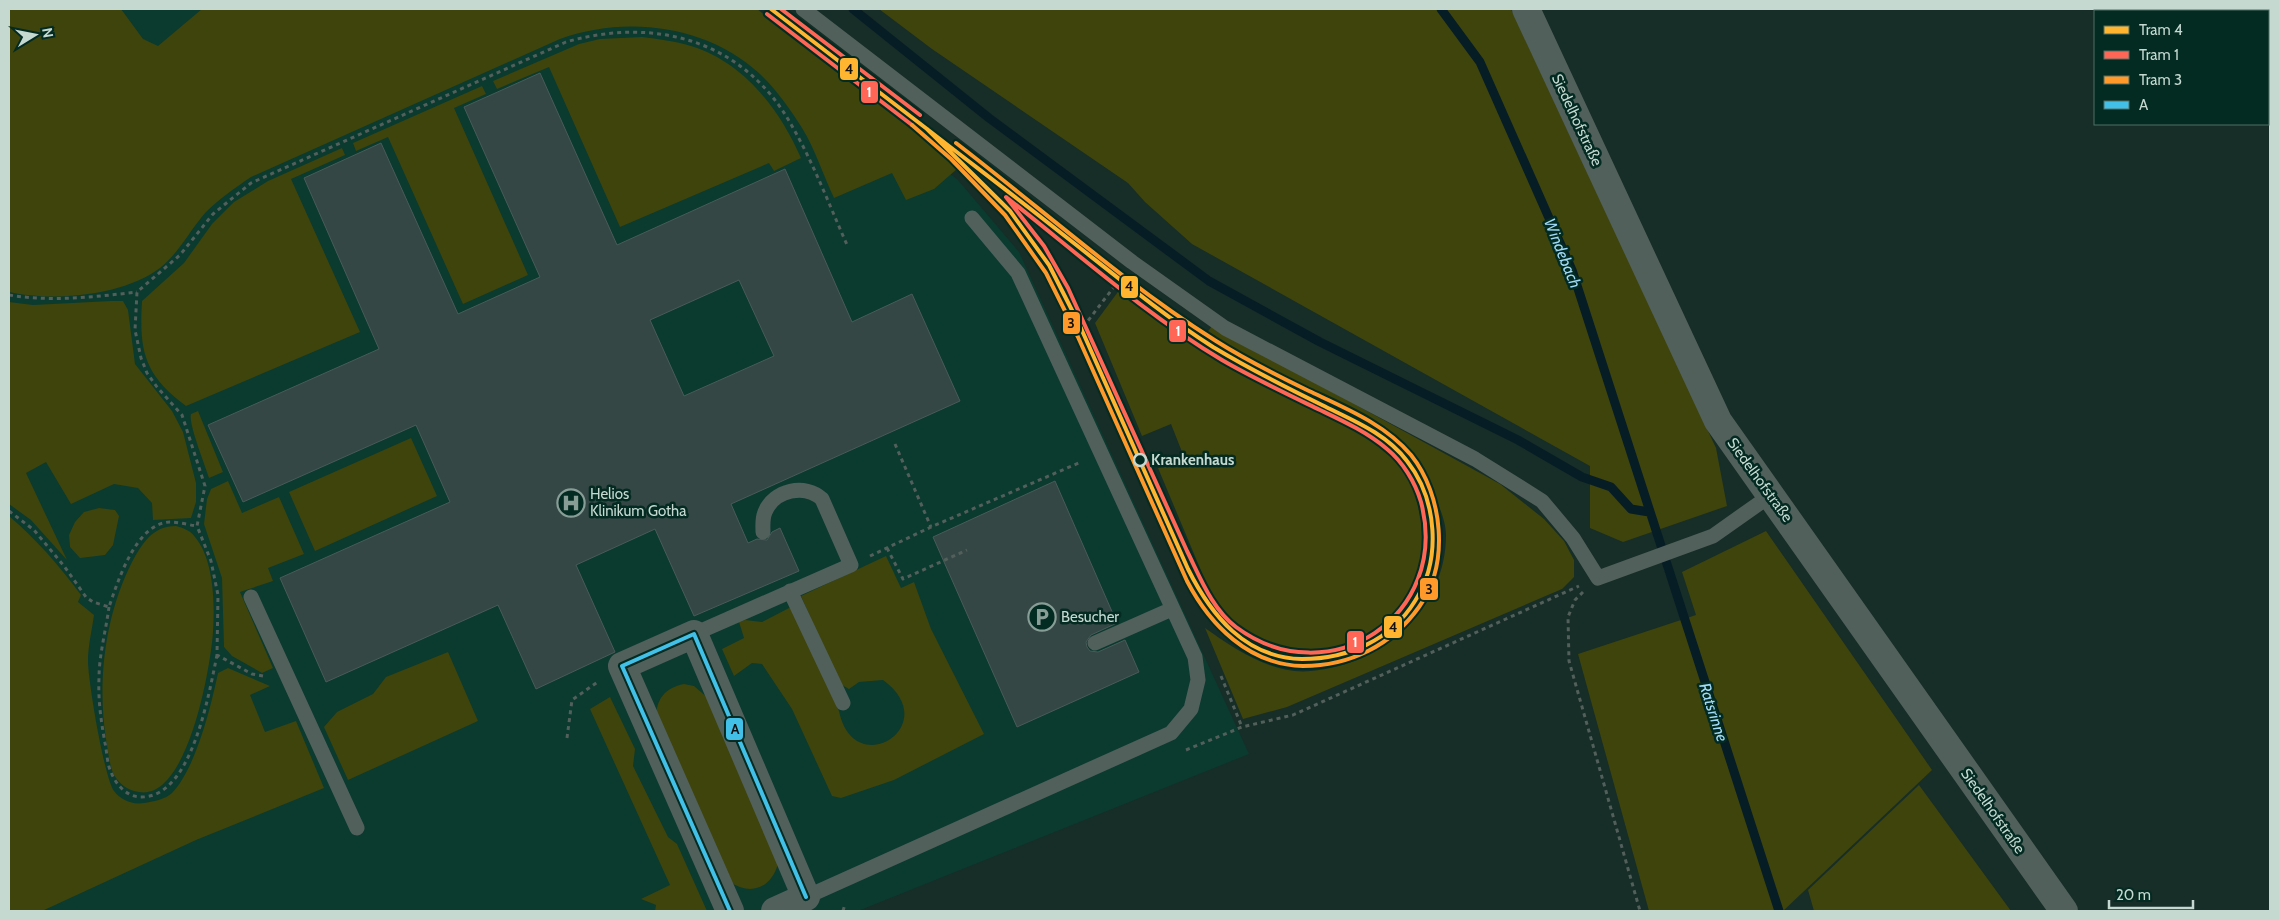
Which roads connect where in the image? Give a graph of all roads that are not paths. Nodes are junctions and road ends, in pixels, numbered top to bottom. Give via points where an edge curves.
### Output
1 (803, 9) edge
2 (1526, 9) edge
3 (972, 218) dead end
4 (1771, 494) junction
5 (763, 532) dead end
6 (790, 591) junction
7 (251, 597) dead end
8 (1172, 609) junction
9 (694, 634) junction
10 (1095, 643) dead end
11 (843, 703) dead end
12 (357, 828) dead end
13 (806, 897) junction
14 (730, 911) edge
15 (775, 911) edge
16 (2064, 911) edge

1 - 4 lane via 1132,262 1225,328 1476,459 1542,501 1573,538 1598,578 1713,536
2 - 4 street, Siedelhofstraße via 1718,421
3 - 8 lane via 1018,272
4 - 16 street, Siedelhofstraße
5 - 6 lane via 764,514 775,499 795,490 814,492 822,499 851,565
6 - 9 lane
6 - 11 lane
7 - 12 lane
8 - 10 lane
8 - 13 lane via 1194,657 1198,680 1191,709 1171,733
9 - 13 street
9 - 14 street via 622,666
13 - 15 street

